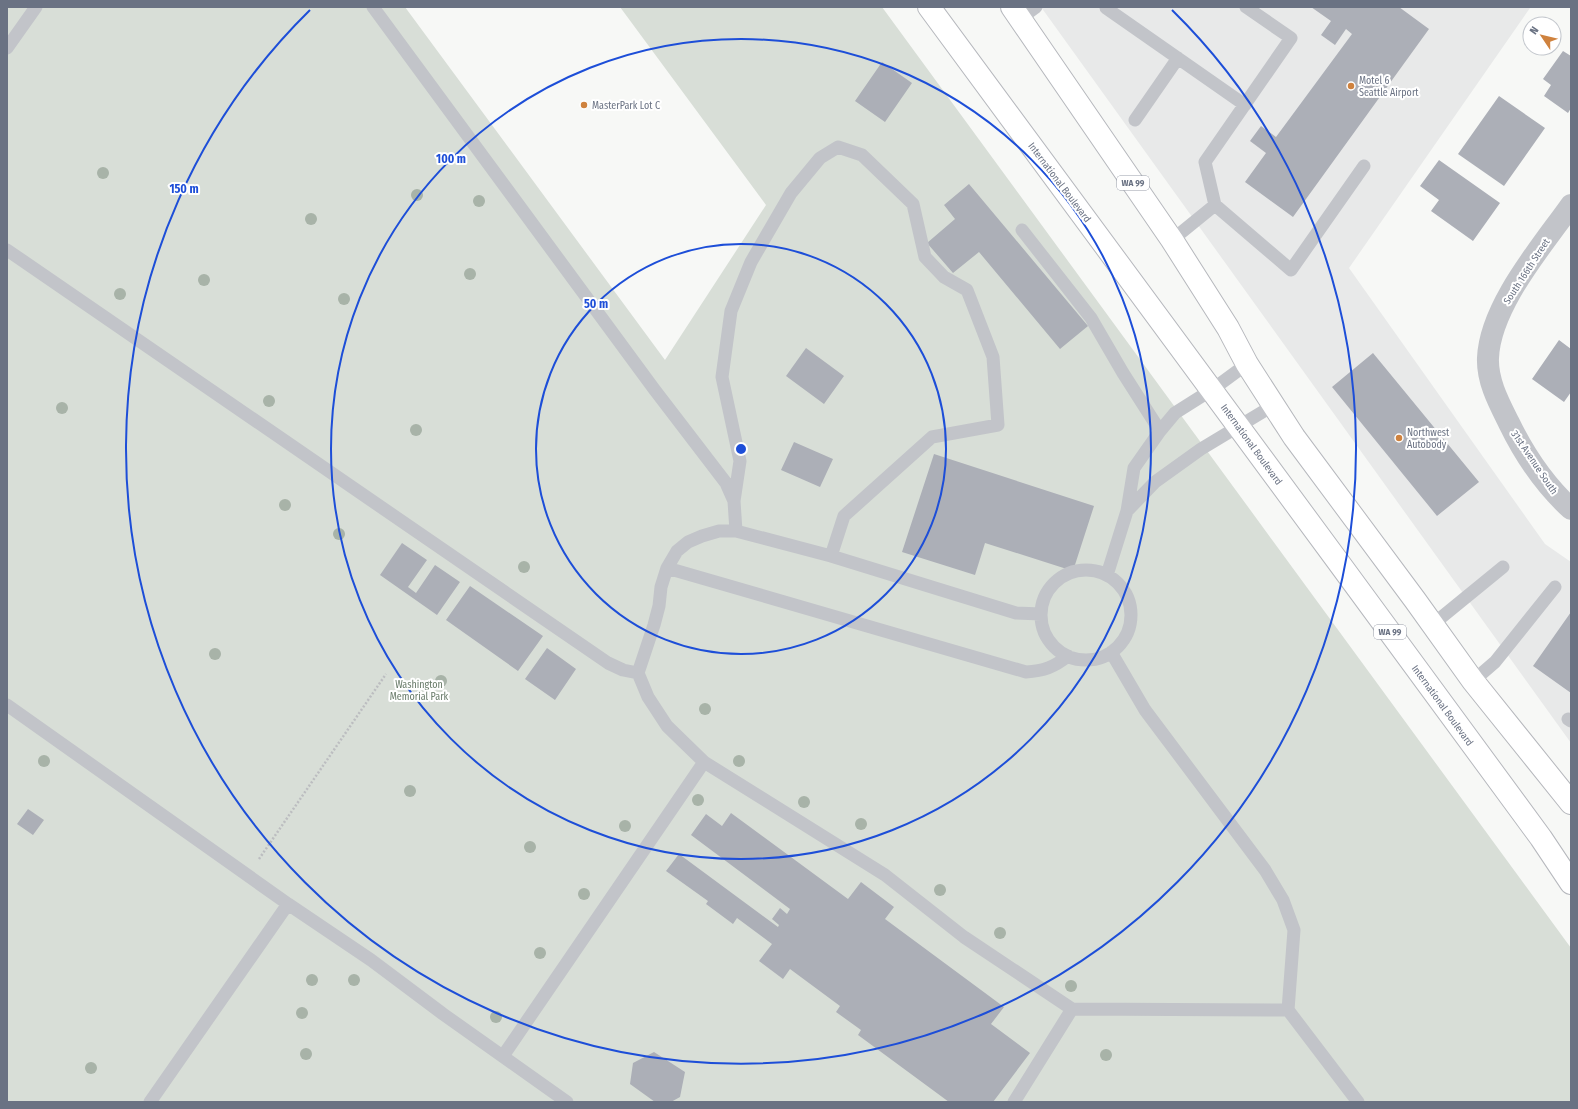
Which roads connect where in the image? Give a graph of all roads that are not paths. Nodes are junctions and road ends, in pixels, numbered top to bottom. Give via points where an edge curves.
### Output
1 (36, 7) edge
2 (373, 7) edge
3 (929, 7) edge
4 (1106, 7) edge
5 (1246, 7) edge
6 (1023, 11) edge
7 (7, 48) edge
8 (1178, 58) junction
9 (1245, 105) junction
10 (1135, 120) dead end
11 (1364, 166) dead end
12 (1215, 205) junction
13 (1571, 205) edge
14 (1022, 230) dead end
15 (1172, 240) junction
16 (7, 250) edge
17 (1246, 364) junction
18 (1213, 389) junction
19 (1492, 389) joint
20 (1274, 405) junction
21 (1238, 427) junction
22 (1160, 431) junction
23 (734, 501) junction
24 (1571, 509) edge
25 (1127, 511) junction
26 (736, 531) junction
27 (831, 556) junction
28 (1503, 567) dead end
29 (667, 568) junction
30 (1106, 575) junction
31 (1555, 587) dead end
32 (1041, 614) junction
33 (1432, 625) junction
34 (1111, 652) junction
35 (1068, 656) junction
36 (638, 673) junction
37 (1473, 681) junction
38 (7, 704) edge
39 (704, 762) junction
40 (1571, 803) edge
41 (1571, 883) edge
42 (288, 904) junction
43 (1072, 1009) junction
44 (1288, 1010) junction
45 (503, 1056) junction
46 (150, 1102) edge
47 (567, 1102) edge
48 (1014, 1102) edge
49 (1358, 1102) edge

1 - 7 lane
2 - 23 lane via 726,483
3 - 18 main road, International Boulevard / WA 99
4 - 8 lane
5 - 9 lane via 1291,38
6 - 15 main road, WA 99
8 - 9 lane
8 - 10 lane
9 - 12 lane via 1205,162
11 - 12 lane via 1291,270
12 - 15 lane
13 - 19 street, South 166th Street via 1511,292 1491,334 1487,359
14 - 22 lane via 1091,318
15 - 17 main road, WA 99 via 1228,328
16 - 36 lane via 608,663
17 - 18 lane
17 - 20 main road, WA 99
18 - 21 main road, International Boulevard / WA 99
18 - 22 lane via 1175,413
19 - 24 street, 31st Avenue South via 1515,436 1536,468
20 - 21 lane
20 - 33 main road, WA 99 via 1294,437
21 - 25 lane via 1201,449 1155,482
21 - 41 main road, International Boulevard / WA 99
22 - 25 lane via 1134,468
23 - 26 lane
23 - 27 lane via 740,461 722,377 732,311 751,262 791,193 820,158 838,147 862,154 913,204 925,257 944,277 967,290 993,357 998,425 932,437 844,516
25 - 30 lane
26 - 27 lane
26 - 29 lane via 719,531 688,542 677,551
27 - 32 lane via 1016,613
28 - 33 lane
29 - 35 lane via 1026,672 1054,667
29 - 36 lane via 654,625
30 - 32 lane via 1093,571 1079,571 1064,576 1052,586 1044,599
30 - 34 lane via 1118,584 1126,595 1130,609 1126,637
31 - 37 lane via 1495,662
32 - 35 lane via 1043,630 1050,643
33 - 37 main road, WA 99
34 - 35 lane via 1092,660
34 - 44 lane via 1145,710 1265,870 1283,900 1294,930
36 - 39 lane via 648,697 667,726
37 - 40 main road, WA 99
38 - 42 lane
39 - 43 lane via 885,875 964,936
39 - 45 lane
42 - 45 lane via 371,960
42 - 46 lane
43 - 44 lane
43 - 48 lane
44 - 49 lane
45 - 47 lane

